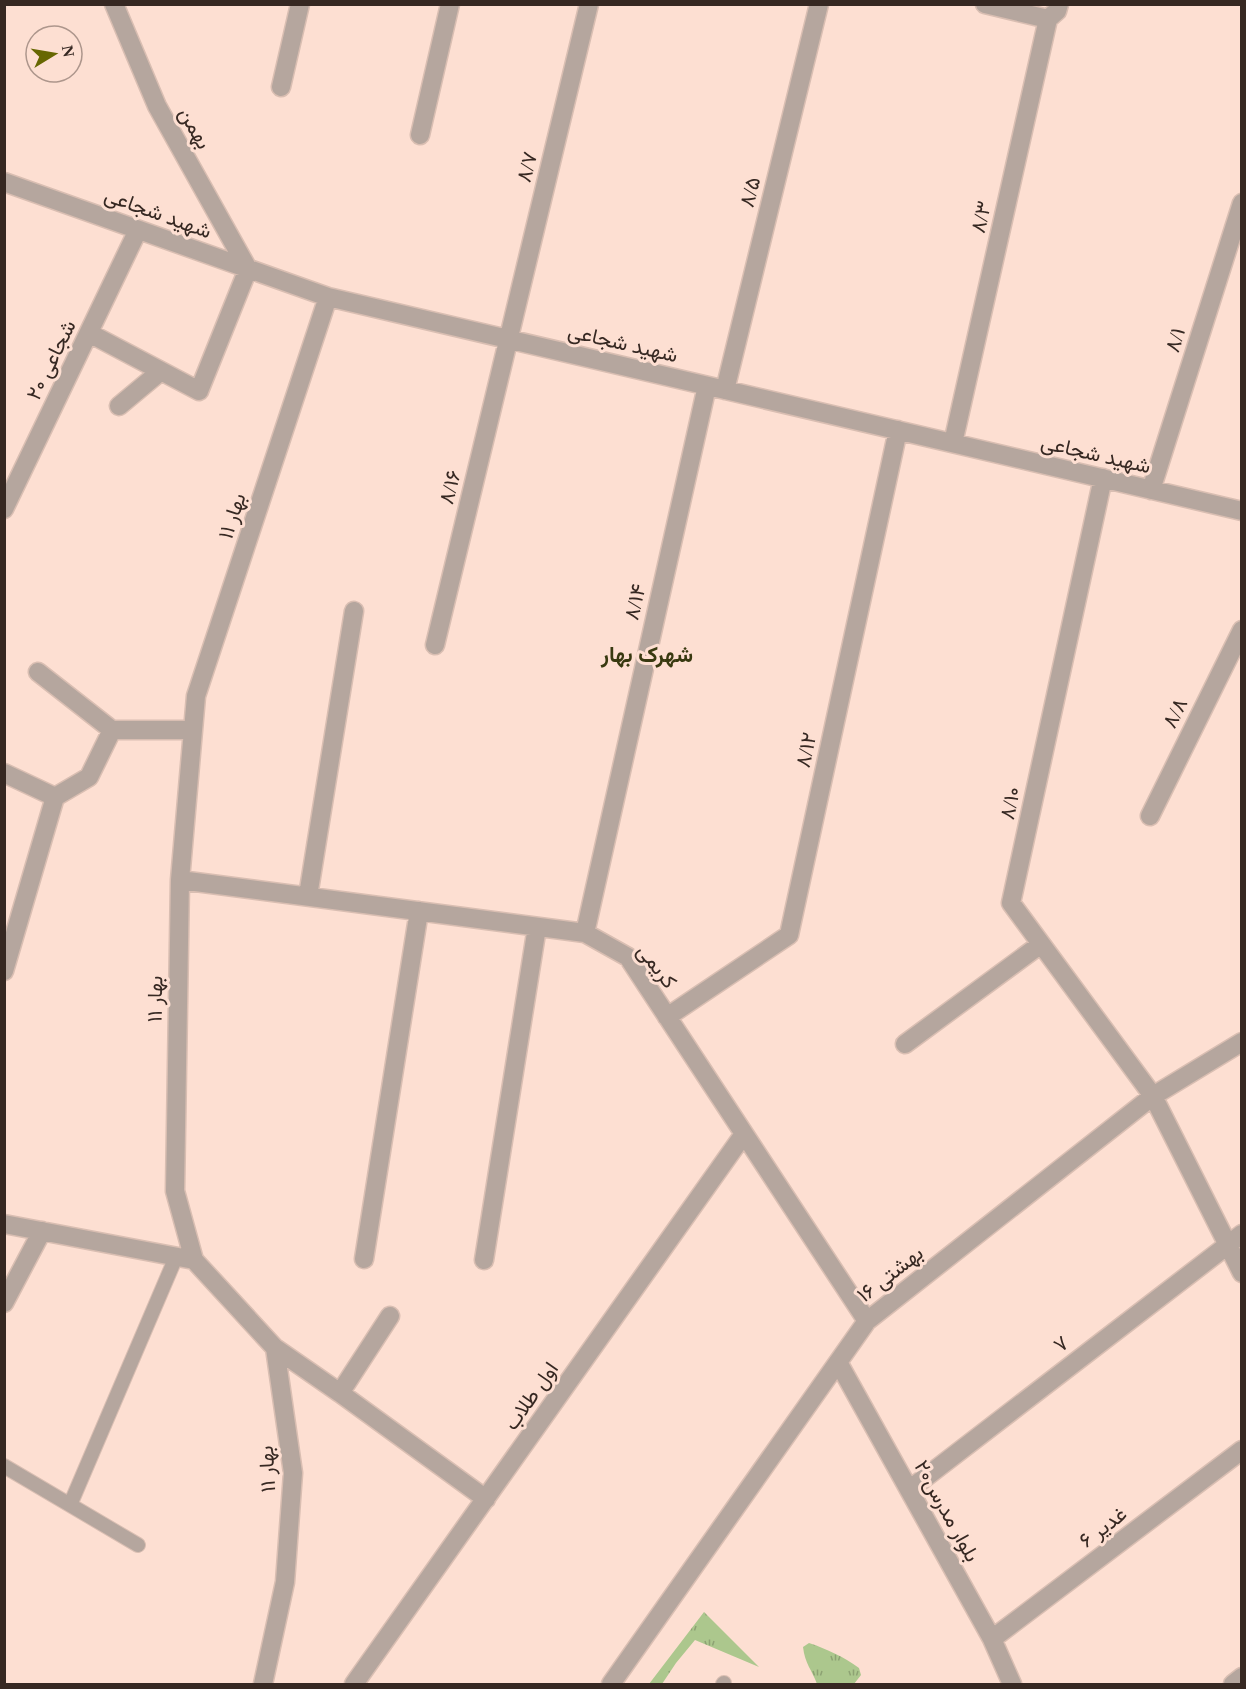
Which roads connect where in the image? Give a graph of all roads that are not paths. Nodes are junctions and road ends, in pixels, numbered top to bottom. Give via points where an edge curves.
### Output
1 (114, 4) edge
2 (300, 4) edge
3 (450, 4) edge
4 (589, 4) edge
5 (819, 4) edge
6 (984, 4) edge
7 (1053, 12) edge
8 (281, 87) dead end
9 (420, 135) dead end
10 (4, 183) edge
11 (1242, 203) edge
12 (138, 230) junction
13 (248, 269) junction
14 (328, 297) junction
15 (88, 333) junction
16 (508, 339) junction
17 (161, 371) junction
18 (716, 388) junction
19 (119, 406) dead end
20 (897, 430) junction
21 (953, 443) junction
22 (1103, 478) junction
23 (1151, 490) junction
24 (4, 509) edge
25 (1242, 511) edge
26 (354, 611) dead end
27 (1242, 630) edge
28 (435, 645) dead end
29 (38, 672) dead end
30 (111, 730) junction
31 (193, 730) junction
32 (4, 773) edge
33 (56, 797) junction
34 (1150, 816) dead end
35 (180, 879) junction
36 (308, 896) junction
37 (419, 911) junction
38 (537, 927) junction
39 (585, 933) junction
40 (1041, 944) junction
41 (4, 971) edge
42 (668, 1017) junction
43 (1242, 1042) edge
44 (905, 1044) dead end
45 (1153, 1096) junction
46 (744, 1134) junction
47 (4, 1224) edge
48 (42, 1231) junction
49 (1234, 1239) edge
50 (185, 1259) junction
51 (364, 1259) dead end
52 (484, 1260) dead end
53 (1242, 1273) edge
54 (4, 1303) edge
55 (390, 1316) dead end
56 (867, 1321) junction
57 (275, 1348) junction
58 (838, 1362) junction
59 (340, 1393) junction
60 (1242, 1450) edge
61 (4, 1466) edge
62 (909, 1490) junction
63 (486, 1499) junction
64 (70, 1505) junction
65 (138, 1545) dead end
66 (992, 1639) junction
67 (1242, 1677) edge
68 (269, 1682) edge
69 (354, 1684) edge
70 (611, 1684) edge
71 (1012, 1684) edge
72 (1233, 1684) edge

1 - 13 street, بهمن via 157,106
2 - 8 street
3 - 9 street
4 - 16 street, ۸/۷
5 - 18 street, ۸/۵
6 - 7 street
7 - 21 street, ۸/۳
10 - 12 street, شهید شجاعی
11 - 23 street, ۸/۱
12 - 13 street, شهید شجاعی
12 - 15 street, شجاعی ۲۰
13 - 14 street, شهید شجاعی
13 - 17 street via 199,391
14 - 16 street, شهید شجاعی
14 - 31 street, بهار ۱۱ via 196,696
15 - 17 street
15 - 24 street, شجاعی ۲۰
16 - 18 street, شهید شجاعی
16 - 28 street, ۸/۱۶
17 - 19 street
18 - 20 street, شهید شجاعی
18 - 39 street, ۸/۱۴
20 - 21 street, شهید شجاعی
20 - 42 street, ۸/۱۲ via 789,935
21 - 22 street, شهید شجاعی
22 - 23 street, شهید شجاعی
22 - 40 street, ۸/۱۰ via 1011,903
23 - 25 street, شهید شجاعی
26 - 36 street
27 - 34 street, ۸/۸
29 - 30 street
30 - 31 street
30 - 33 street via 89,777
31 - 35 street, بهار ۱۱
32 - 33 street
33 - 41 street
35 - 36 street, کریمی
35 - 50 street, بهار ۱۱ via 175,1191
36 - 37 street, کریمی
37 - 38 street, کریمی
37 - 51 street
38 - 39 street, کریمی
38 - 52 street
39 - 42 street, کریمی via 628,957
40 - 44 street
40 - 45 street, ۸/۱۰
42 - 46 street, کریمی
43 - 45 street, ۱۶ بهشتی
45 - 49 street, ۸/۱۰
45 - 56 street, ۱۶ بهشتی
46 - 56 street, کریمی
46 - 63 street, اول طلاب
47 - 48 street
48 - 50 street
48 - 54 street
49 - 53 street, ۸/۱۰
49 - 62 street, ۷
50 - 57 street, بهار ۱۱
50 - 64 lane
55 - 59 street
56 - 58 street, ۱۶ بهشتی
57 - 59 street
57 - 68 street, بهار ۱۱ via 293,1473 285,1582
58 - 62 street, بلوار مدرس۲۰
58 - 70 street, ۱۶ بهشتی
59 - 63 street
60 - 66 street, غدیر ۶
61 - 64 lane
62 - 66 street, بلوار مدرس۲۰
63 - 69 street, اول طلاب
64 - 65 lane
66 - 71 street, بلوار مدرس۲۰
67 - 72 street

